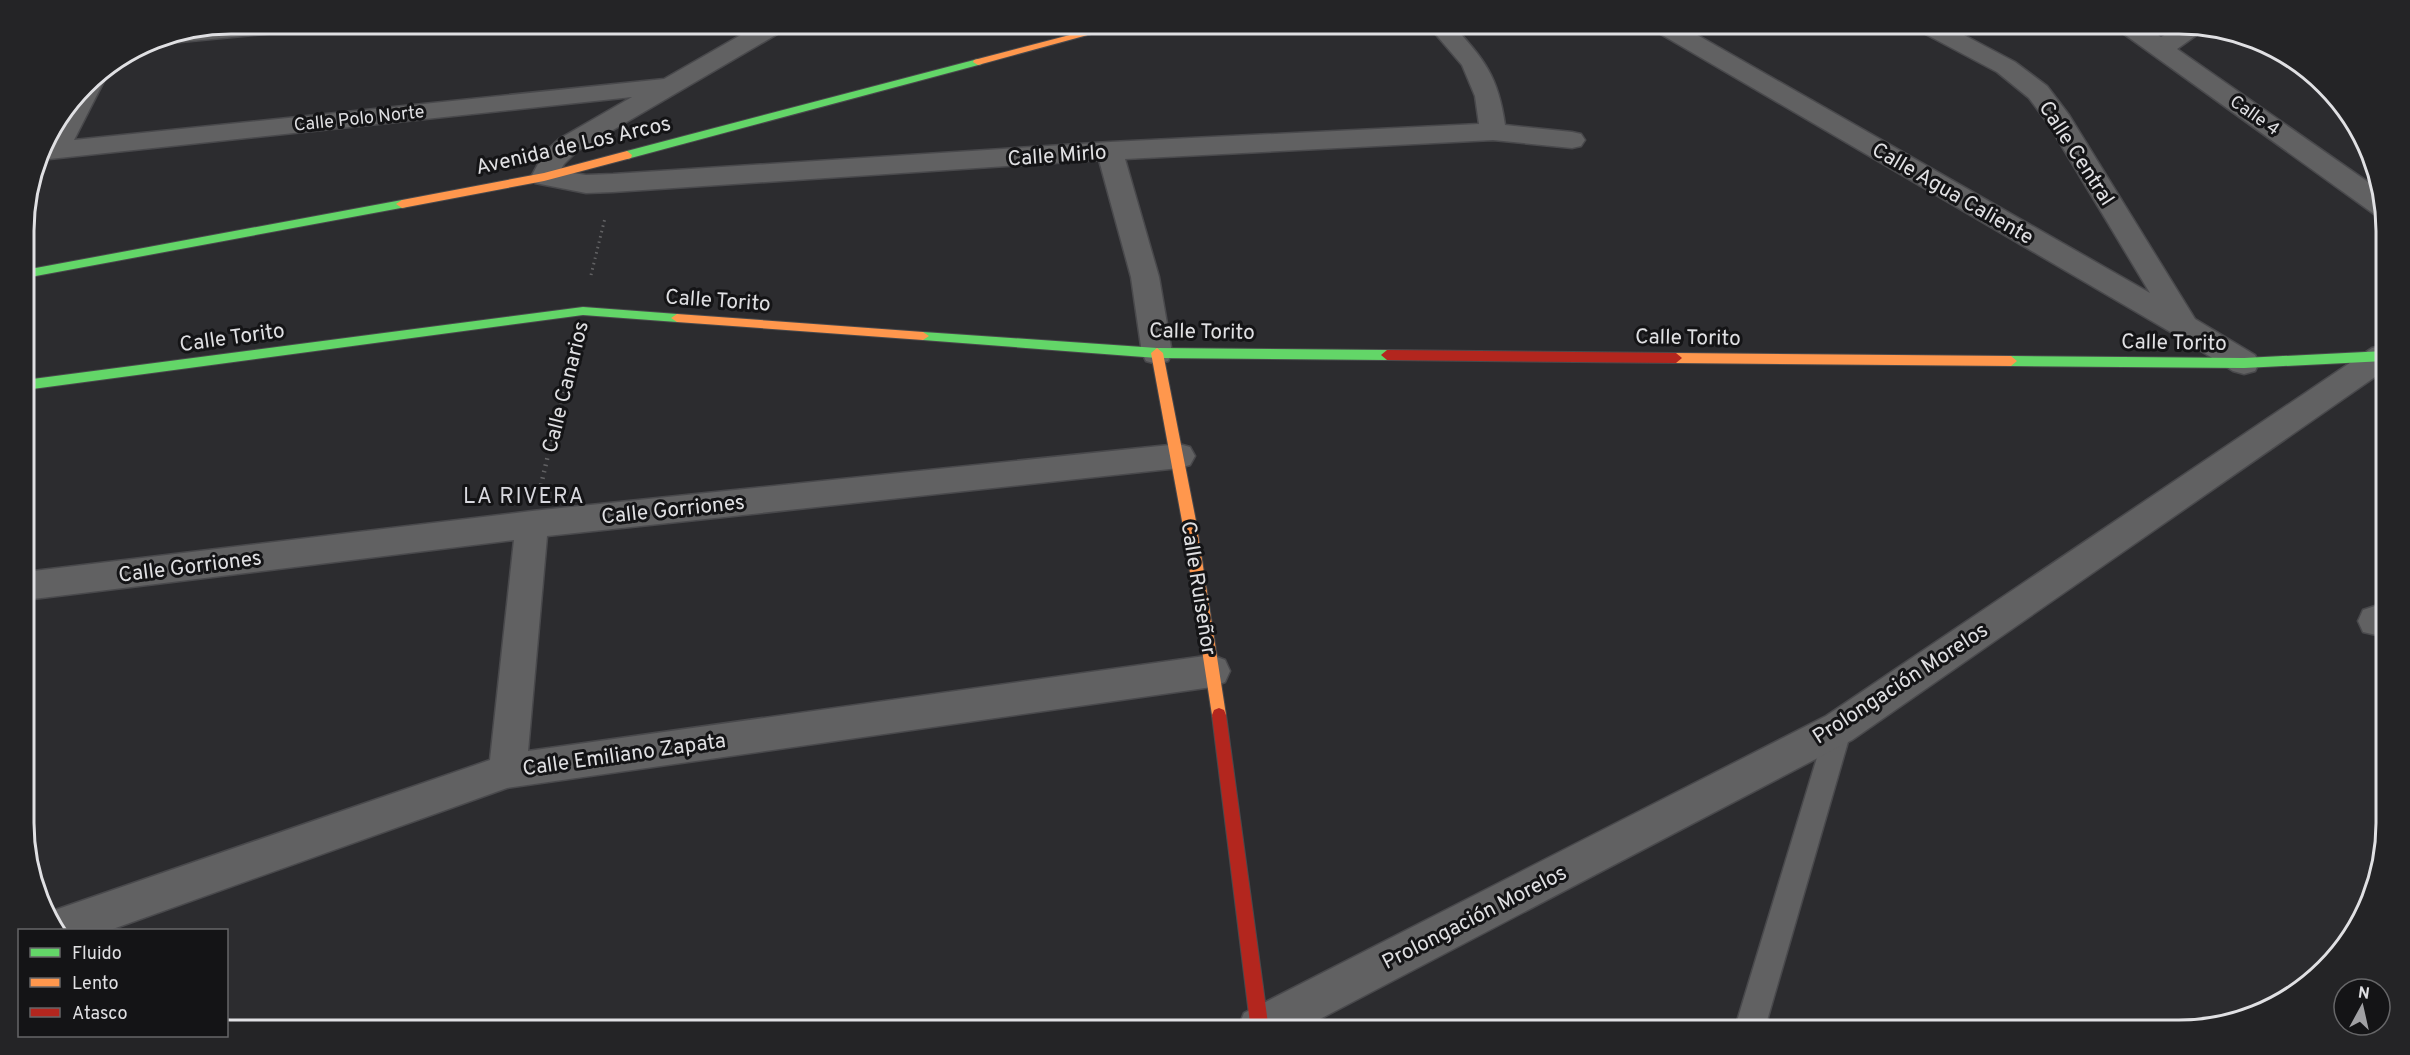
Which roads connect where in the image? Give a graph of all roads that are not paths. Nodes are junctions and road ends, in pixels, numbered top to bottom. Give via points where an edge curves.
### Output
1 (760, 34) edge
2 (1086, 34) edge
3 (1448, 34) edge
4 (1678, 34) edge
5 (1945, 34) edge
6 (2141, 34) edge
7 (2183, 34) edge
8 (2161, 48) junction
9 (675, 84) junction
10 (1493, 132) junction
11 (1572, 140) dead end
12 (53, 151) edge
13 (1110, 151) junction
14 (544, 177) junction
15 (2373, 199) edge
16 (35, 272) edge
17 (2184, 326) junction
18 (1157, 353) junction
19 (2376, 356) edge
20 (2376, 361) edge
21 (2244, 363) junction
22 (35, 384) edge
23 (1179, 456) junction
24 (532, 524) junction
25 (34, 585) edge
26 (1212, 671) junction
27 (1839, 728) junction
28 (507, 771) junction
29 (64, 927) edge
30 (1258, 1020) edge
31 (1278, 1020) edge
32 (1752, 1020) edge

1 - 9 street
2 - 14 street, Avenida de Los Arcos
3 - 10 street via 1473,63 1488,96
4 - 17 street, Calle Agua Caliente
5 - 17 street, Calle Central via 2006,67 2038,92 2060,121
6 - 8 street, Calle 4
7 - 8 street
8 - 15 street, Calle 4
9 - 12 street, Calle Polo Norte
9 - 14 street via 568,145 553,159
10 - 11 street, Calle Mirlo
10 - 13 street, Calle Mirlo
13 - 14 street, Calle Mirlo via 613,183
13 - 18 street, Calle Ruiseñor via 1145,277
14 - 16 street, Avenida de Los Arcos
17 - 21 street, Calle Agua Caliente
18 - 21 street, Calle Torito
18 - 22 street, Calle Torito via 583,311
18 - 23 street, Calle Ruiseñor
19 - 21 street, Calle Torito
20 - 27 street, Prolongación Morelos
23 - 24 street, Calle Gorriones
23 - 26 street, Calle Ruiseñor
24 - 25 street, Calle Gorriones
24 - 28 street
26 - 28 street, Calle Emiliano Zapata
26 - 30 street, Calle Ruiseñor
27 - 31 street, Prolongación Morelos
27 - 32 lane
28 - 29 street, Calle Emiliano Zapata

